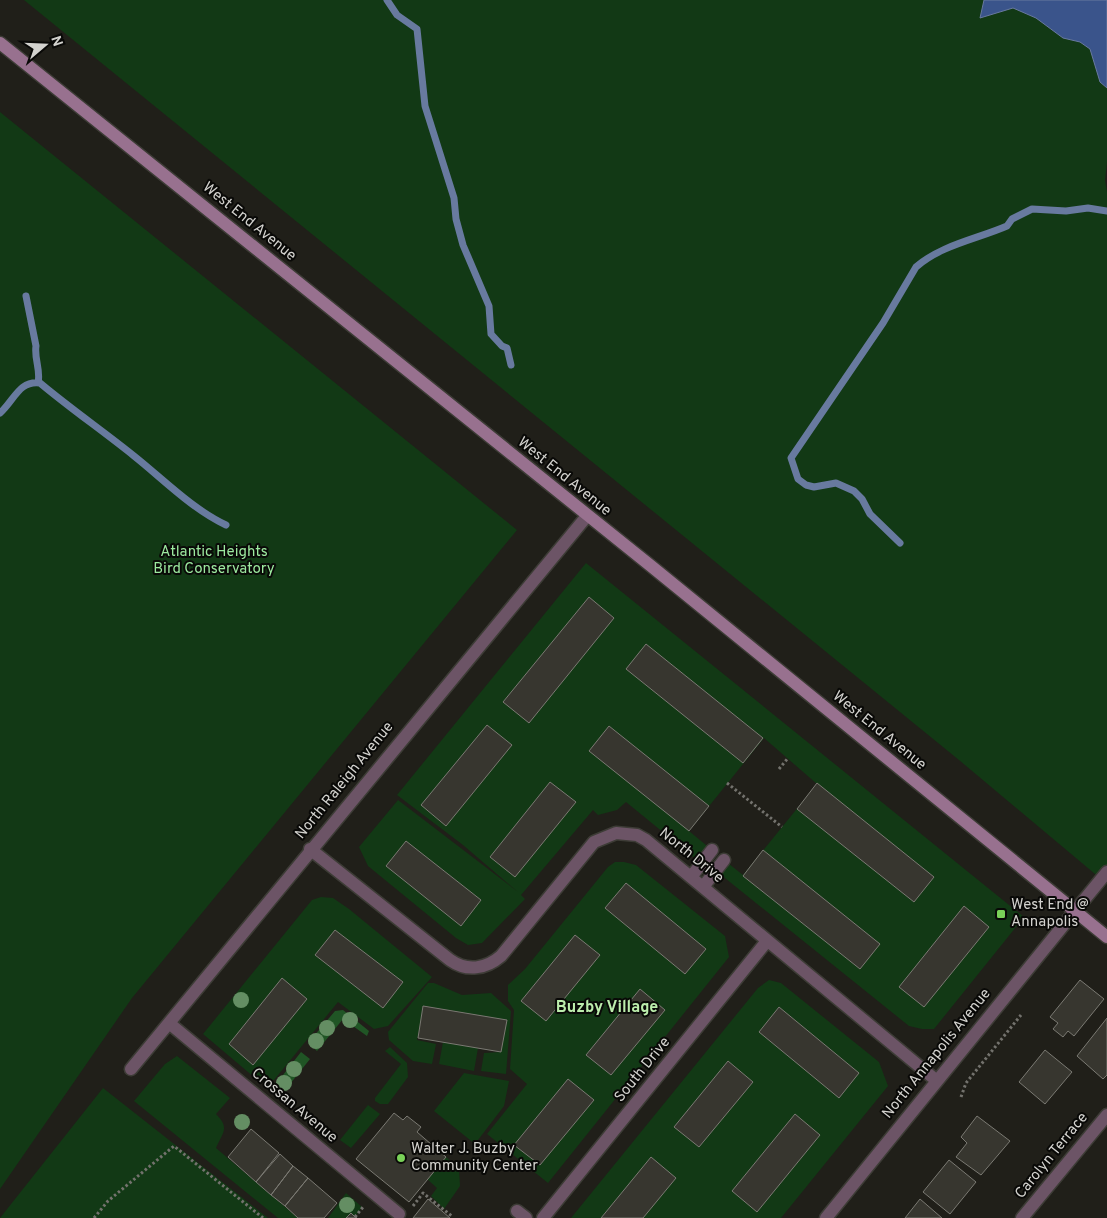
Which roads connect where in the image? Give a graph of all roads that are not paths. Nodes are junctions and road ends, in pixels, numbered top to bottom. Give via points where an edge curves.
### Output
1 (0, 43) edge
2 (587, 516) junction
3 (310, 849) junction
4 (712, 850) dead end
5 (724, 860) dead end
6 (1107, 872) edge
7 (691, 877) junction
8 (703, 887) junction
9 (1075, 912) junction
10 (1107, 937) edge
11 (768, 941) junction
12 (169, 1023) junction
13 (131, 1069) dead end
14 (936, 1080) junction
15 (1107, 1115) edge
16 (403, 1209) road end
17 (544, 1218) edge
18 (826, 1218) edge
19 (1022, 1218) edge

1 - 2 main road, West End Avenue
2 - 3 street, North Raleigh Avenue
2 - 9 main road, West End Avenue
3 - 7 street, North Drive via 450,960 468,968 483,966 501,956 594,842 606,836 625,833 646,840
3 - 12 street, North Raleigh Avenue
4 - 7 street
5 - 8 street
6 - 9 street, North Annapolis Avenue
7 - 8 street, North Drive
8 - 11 street, North Drive
9 - 10 main road, West End Avenue
9 - 14 street, North Annapolis Avenue
11 - 14 street, North Drive
11 - 17 street, South Drive
12 - 13 street, North Raleigh Avenue
12 - 16 street, Crossan Avenue
14 - 18 street, North Annapolis Avenue
15 - 19 street, Carolyn Terrace

